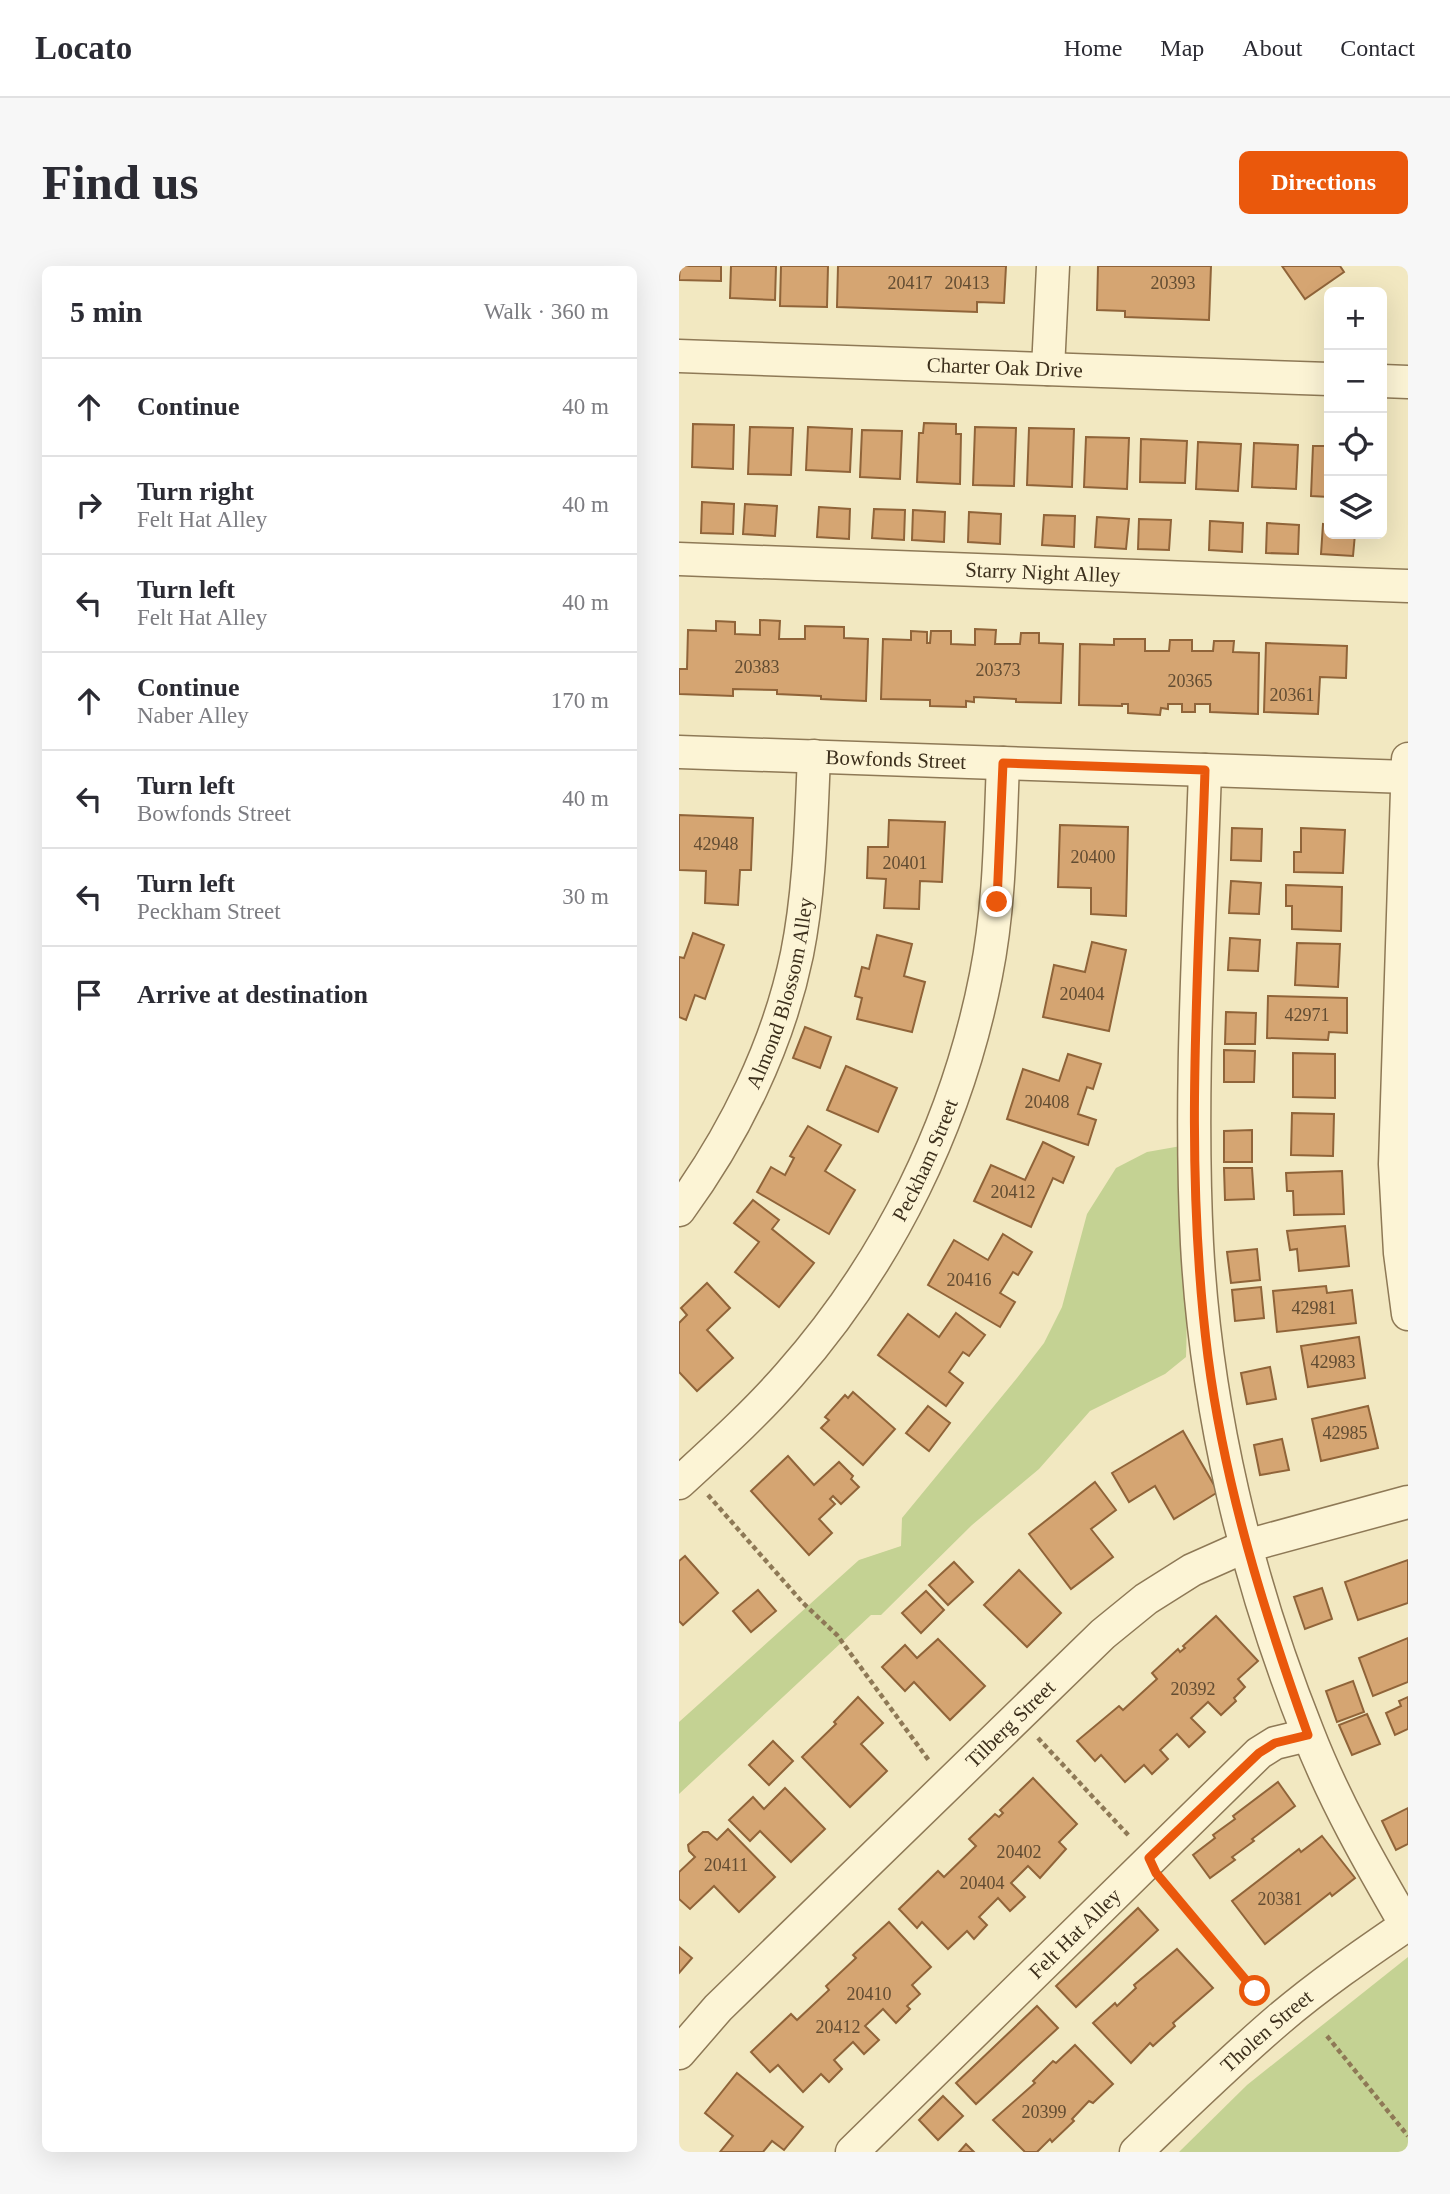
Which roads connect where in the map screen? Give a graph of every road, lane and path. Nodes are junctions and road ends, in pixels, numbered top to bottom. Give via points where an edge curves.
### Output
1 (1053, 266) edge
2 (679, 356) edge
3 (1048, 369) junction
4 (1324, 379) edge
5 (1387, 381) edge
6 (1408, 382) edge
7 (679, 559) edge
8 (1408, 586) edge
9 (679, 752) edge
10 (814, 757) junction
11 (1408, 759) edge
12 (1003, 763) junction
13 (1205, 770) junction
14 (1408, 777) edge
15 (1401, 1164) edge
16 (679, 1210) edge
17 (1408, 1314) edge
18 (684, 1478) edge
19 (1408, 1502) edge
20 (1246, 1546) junction
21 (1019, 1717) junction
22 (1308, 1735) junction
23 (948, 1785) junction
24 (1149, 1858) junction
25 (1407, 1924) edge
26 (1279, 2019) junction
27 (1327, 2036) dead end
28 (679, 2053) edge
29 (1408, 2136) edge
30 (852, 2152) edge
31 (1136, 2152) edge

1 - 3 street
2 - 3 street, Charter Oak Drive
3 - 4 street, Charter Oak Drive
5 - 6 street
7 - 8 street, Starry Night Alley
9 - 10 street, Bowfonds Street
10 - 12 street, Bowfonds Street
10 - 16 street, Almond Blossom Alley via 808,878 785,1002 745,1101
11 - 14 street
12 - 13 street, Bowfonds Street
12 - 18 street, Peckham Street via 997,902 986,974 970,1045 918,1181 884,1246 844,1307 789,1375
13 - 14 street, Bowfonds Street
13 - 20 street via 1193,1132 1197,1247 1222,1444
14 - 15 street
15 - 17 street via 1400,1253
18 - 23 path via 837,1635
19 - 20 street, Tilberg Street
20 - 21 street, Tilberg Street via 1192,1570 1146,1599 1103,1634
20 - 22 street
21 - 23 street, Tilberg Street
21 - 24 path
22 - 24 street, Felt Hat Alley via 1275,1743 1259,1753
22 - 25 street via 1351,1828
23 - 28 street, Tilberg Street via 718,2008
24 - 26 path via 1156,1873
24 - 30 street, Felt Hat Alley
25 - 26 street, Tholen Street
26 - 31 street, Tholen Street
27 - 29 path

